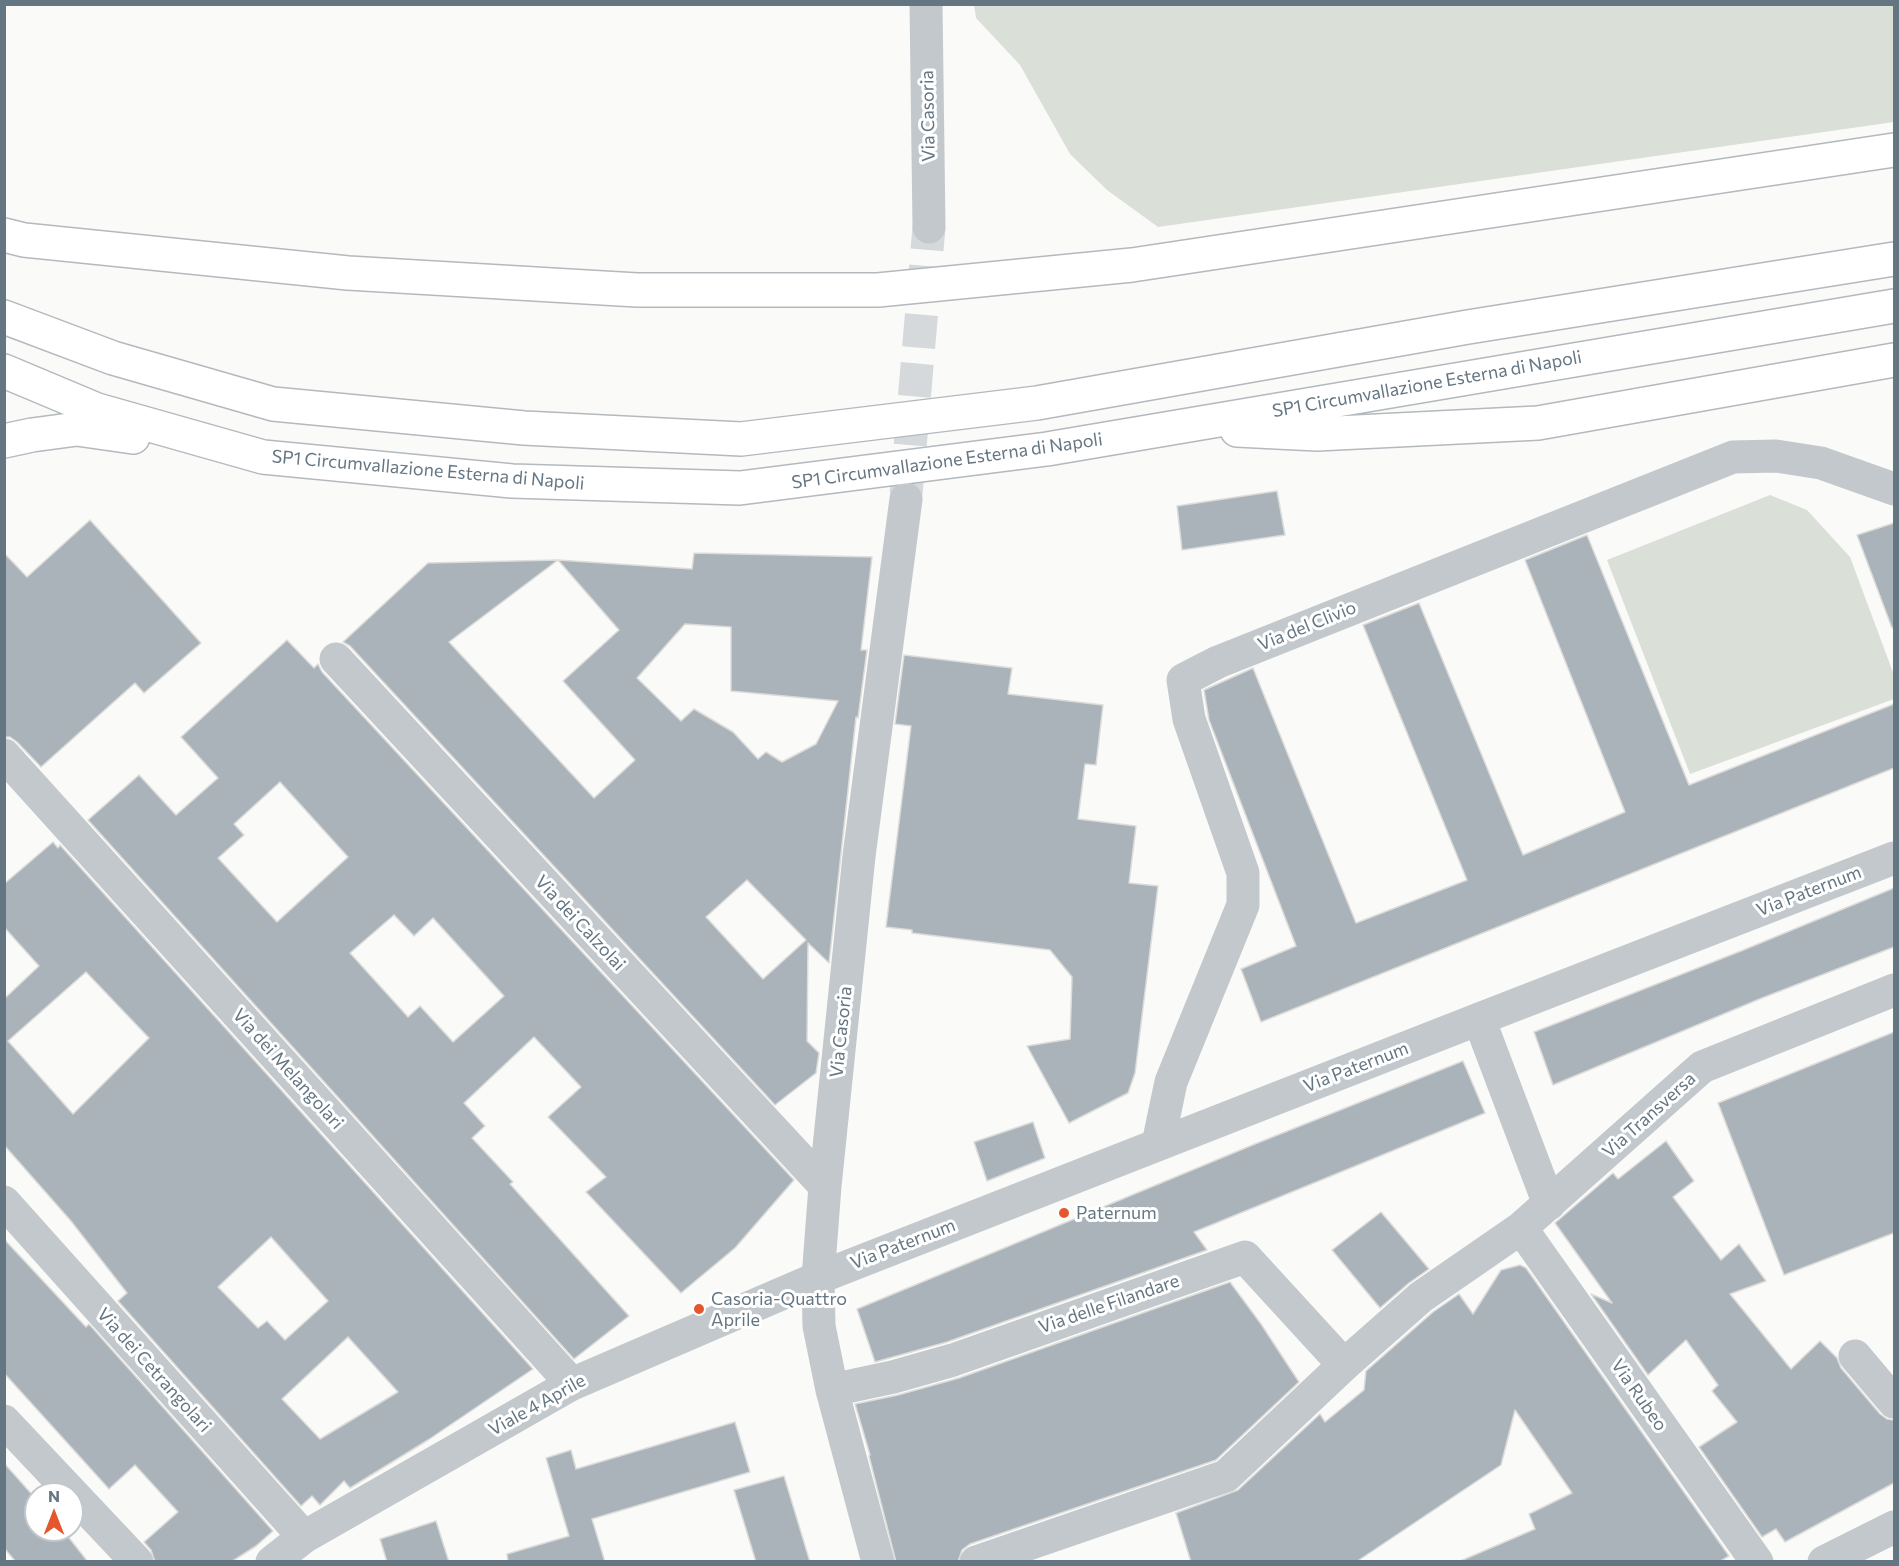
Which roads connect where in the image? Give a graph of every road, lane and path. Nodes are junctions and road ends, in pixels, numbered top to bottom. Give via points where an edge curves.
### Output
1 (926, 4) edge
2 (1894, 150) edge
3 (929, 227) tunnel mouth
4 (4, 235) edge
5 (1894, 259) edge
6 (1894, 306) edge
7 (4, 317) edge
8 (1894, 360) edge
9 (4, 371) edge
10 (1178, 427) junction
11 (199, 439) junction
12 (4, 441) edge
13 (1894, 489) edge
14 (906, 499) tunnel mouth
15 (336, 659) dead end
16 (4, 755) edge
17 (1894, 858) edge
18 (1894, 990) edge
19 (1479, 1018) junction
20 (1158, 1144) junction
21 (825, 1186) junction
22 (4, 1202) edge
23 (1549, 1204) junction
24 (1521, 1228) junction
25 (818, 1278) junction
26 (1855, 1356) dead end
27 (1344, 1365) junction
28 (572, 1384) junction
29 (832, 1390) junction
30 (1894, 1402) edge
31 (4, 1421) edge
32 (1894, 1527) edge
33 (304, 1537) junction
34 (137, 1562) edge
35 (272, 1562) edge
36 (878, 1562) edge
37 (976, 1562) edge
38 (1756, 1562) edge
39 (1824, 1562) edge

1 - 3 street, Via Casoria
2 - 4 highway via 1132,265 878,290 637,290 348,273
5 - 7 highway via 1468,327 1037,403 741,440 525,428 273,404 113,358
6 - 10 highway, SP1 Circumvallazione Esterna di Napoli
8 - 10 highway via 1538,423 1317,434
9 - 11 highway, SP1 Circumvallazione Esterna di Napoli via 97,410
10 - 11 highway, SP1 Circumvallazione Esterna di Napoli via 1047,449 740,488 512,481 263,457
11 - 12 highway via 125,436 77,429
13 - 20 street, Via del Clivio via 1821,463 1776,456 1733,457 1218,662 1183,680 1189,720 1243,873 1243,905 1170,1082
14 - 21 street, Via Casoria via 859,856
15 - 21 street, Via dei Calzolai
16 - 28 street, Via dei Melangolari
17 - 19 street, Via Paternum
18 - 23 street, Via Transversa via 1702,1067
19 - 20 street, Via Paternum
19 - 23 street
20 - 25 street, Via Paternum
21 - 25 street, Via Casoria
22 - 33 street, Via dei Cetrangolari
23 - 24 street, Via Transversa
24 - 27 street via 1421,1297
24 - 38 street, Via Rubeo
25 - 28 street, Viale 4 Aprile
25 - 29 street, Via Casoria via 819,1326
26 - 30 street
27 - 29 street, Via delle Filandare via 1245,1257 953,1360
27 - 37 street via 1226,1476
28 - 33 street, Viale 4 Aprile
29 - 36 street, Via Casoria
31 - 34 street
32 - 39 street
33 - 35 street, Viale 4 Aprile

